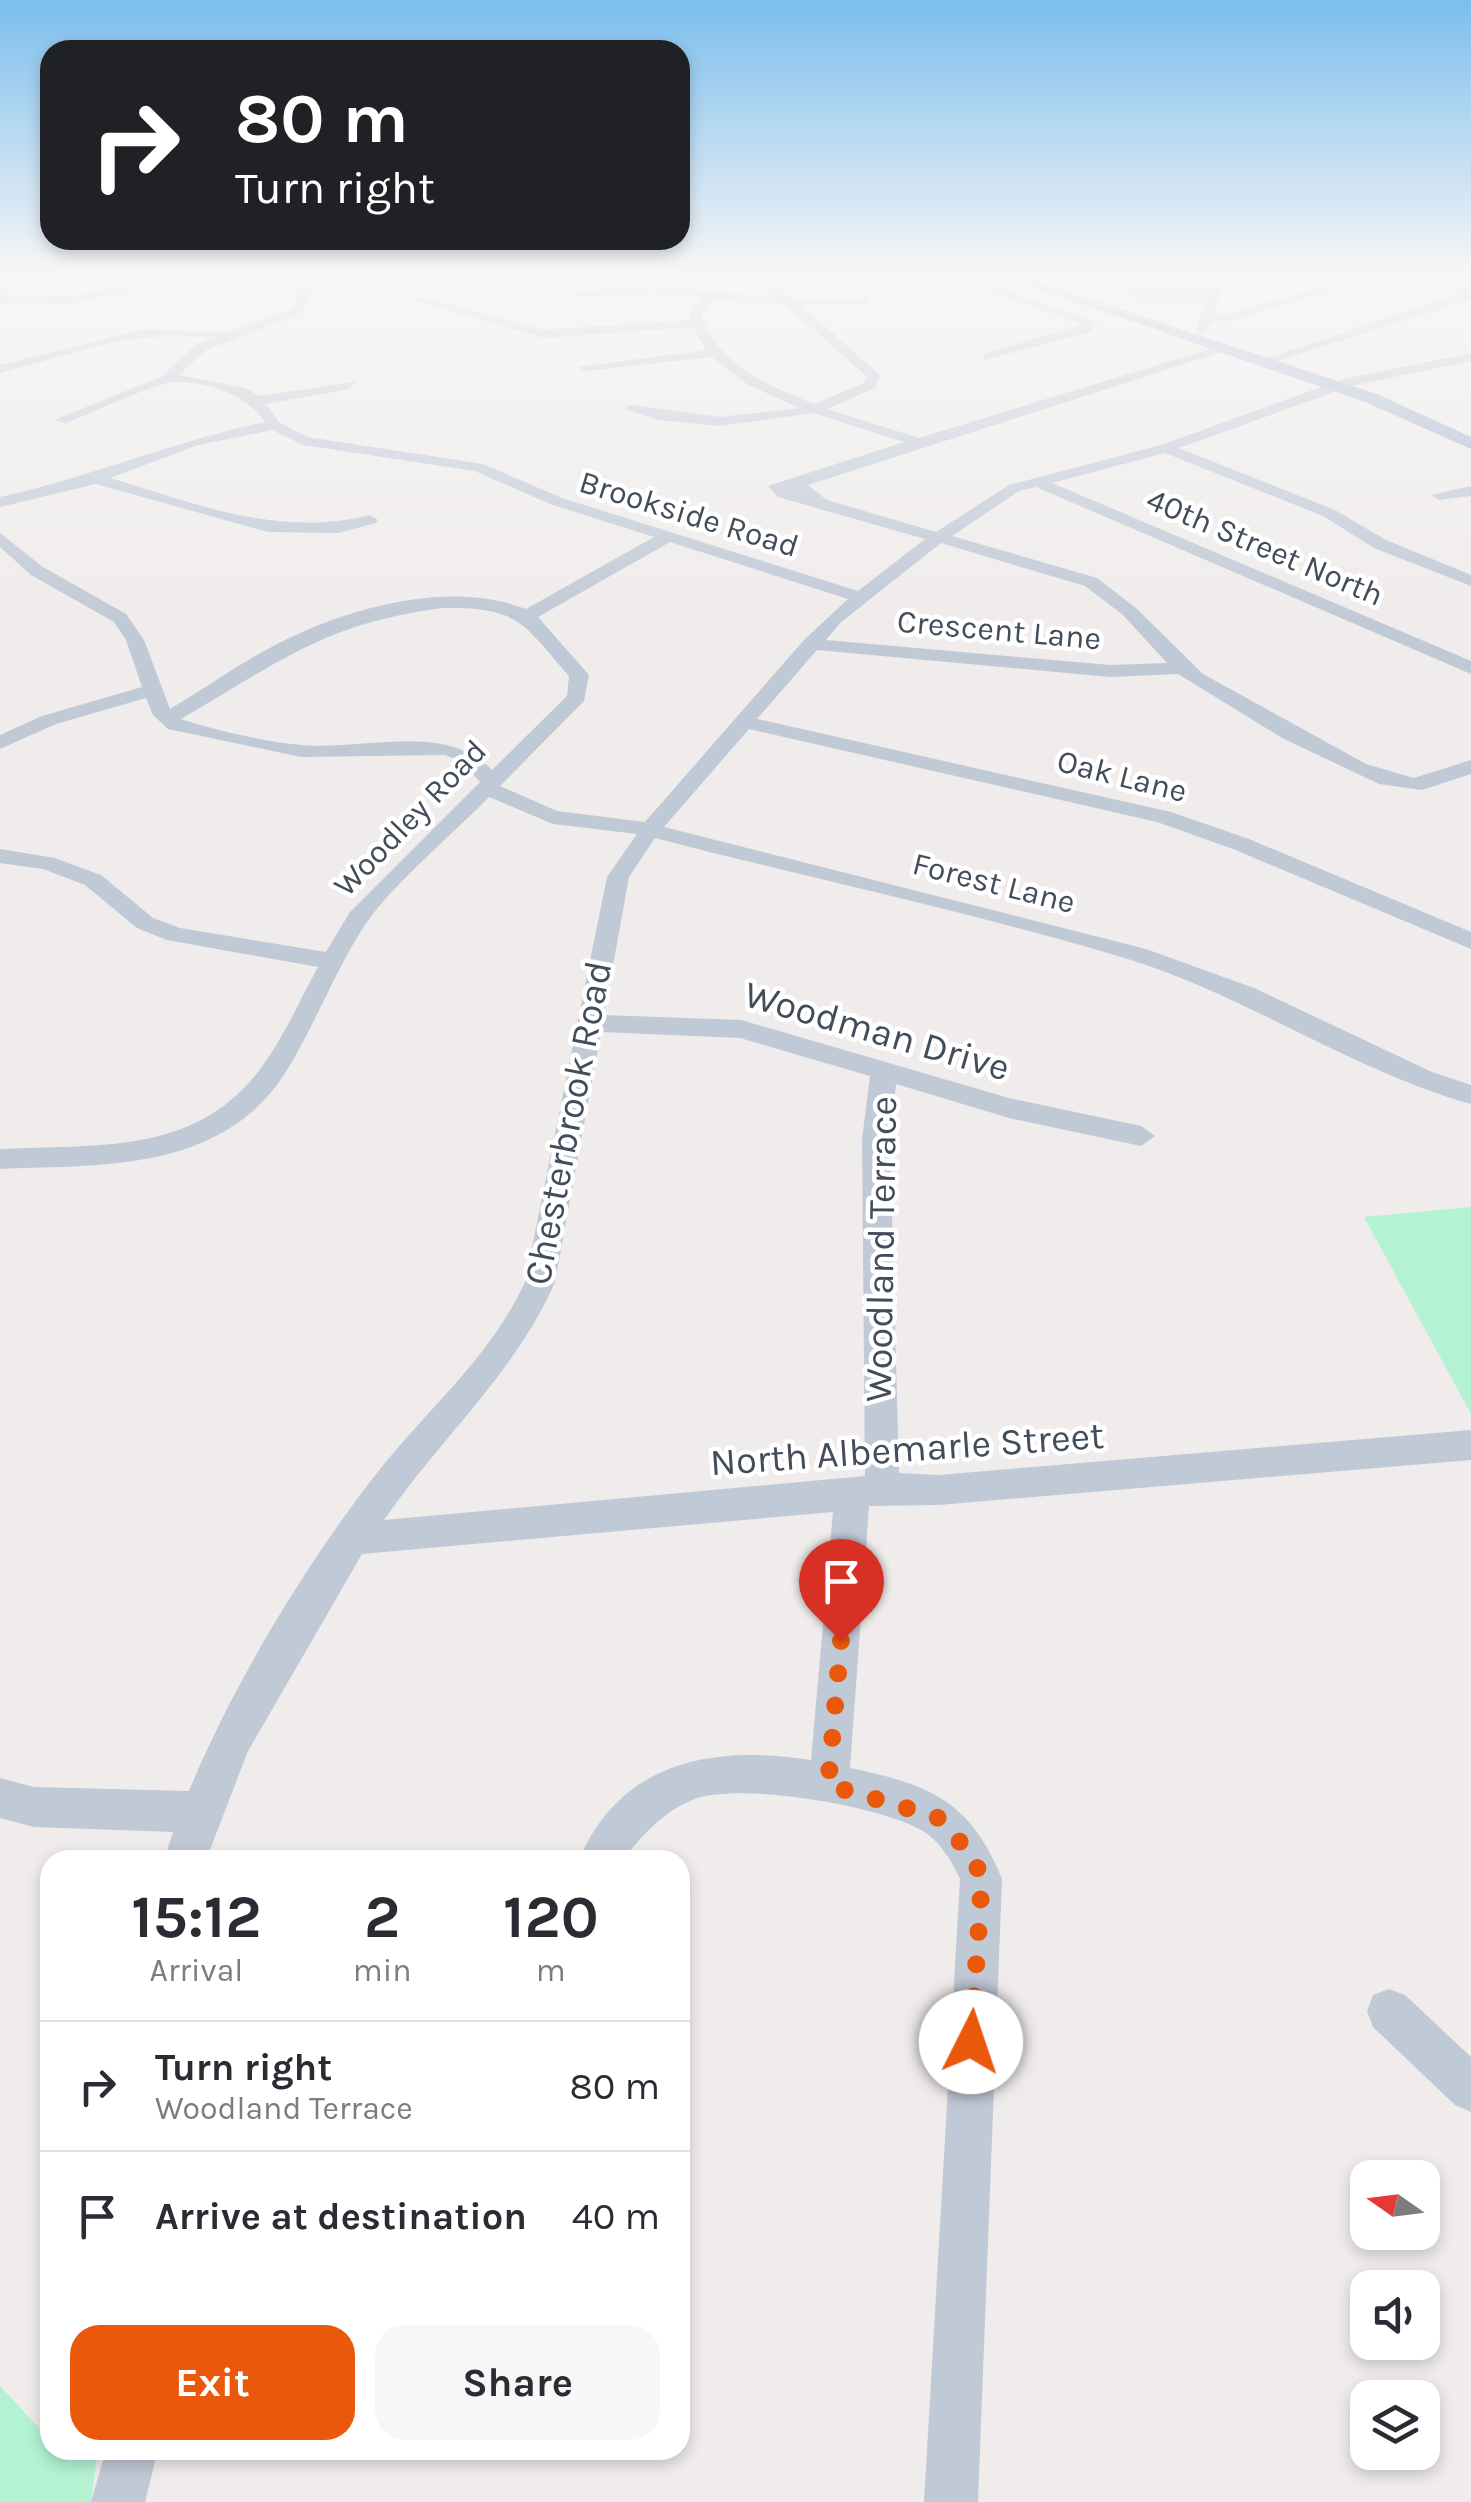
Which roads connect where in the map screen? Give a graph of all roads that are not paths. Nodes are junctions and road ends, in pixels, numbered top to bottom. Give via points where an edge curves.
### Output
1 (139, 390) edge
2 (236, 390) edge
3 (323, 390) edge
4 (768, 390) edge
5 (863, 390) edge
6 (1094, 390) edge
7 (1327, 390) edge
8 (1355, 390) edge
9 (258, 401) junction
10 (631, 409) dead end
11 (811, 409) junction
12 (61, 420) dead end
13 (274, 425) junction
14 (915, 441) junction
15 (1470, 441) edge
16 (1166, 448) junction
17 (808, 476) junction
18 (96, 479) junction
19 (1035, 481) junction
20 (1471, 491) edge
21 (1439, 495) dead end
22 (0, 502) edge
23 (821, 503) junction
24 (370, 520) dead end
25 (941, 536) junction
26 (667, 537) junction
27 (0, 538) edge
28 (1471, 581) edge
29 (859, 596) junction
30 (528, 616) junction
31 (811, 644) junction
32 (1182, 668) junction
33 (1471, 668) edge
34 (154, 690) junction
35 (167, 719) junction
36 (743, 722) junction
37 (0, 743) edge
38 (1471, 766) edge
39 (487, 783) junction
40 (650, 830) junction
41 (0, 856) edge
42 (1471, 941) edge
43 (331, 961) junction
44 (589, 1022) junction
45 (884, 1070) junction
46 (1471, 1095) edge
47 (1141, 1136) dead end
48 (0, 1159) edge
49 (1471, 1444) edge
50 (867, 1491) junction
51 (350, 1539) junction
52 (828, 1785) junction
53 (0, 1798) edge
54 (198, 1812) junction
55 (188, 1850) edge
56 (607, 1850) edge
57 (1389, 2011) dead end
58 (1471, 2089) edge
59 (129, 2460) edge
60 (118, 2502) edge
61 (952, 2502) edge

1 - 12 street
2 - 9 street
3 - 9 street
4 - 11 street
5 - 11 street
6 - 14 street
7 - 16 street, Chesterbrook Road
8 - 15 main road via 1411,407
9 - 13 street
10 - 11 street via 693,423
11 - 14 street
13 - 18 street via 194,441
13 - 26 street, Brookside Road via 334,448 478,466 556,501
14 - 17 street
16 - 19 street, Chesterbrook Road
16 - 28 street via 1329,513 1380,544
17 - 23 street via 802,492
17 - 23 street via 776,488
18 - 22 street
18 - 24 street via 294,537
19 - 25 street, Chesterbrook Road via 994,499
19 - 33 street, 40th Street North
20 - 21 street
23 - 25 street
25 - 29 street, Chesterbrook Road
25 - 32 street via 1092,582 1125,602
26 - 29 street, Brookside Road
26 - 30 street
27 - 34 street via 36,571 120,618
29 - 31 street, Chesterbrook Road
30 - 35 street via 463,602 352,621 287,646
30 - 39 street, Woodley Road via 579,676 581,689
31 - 32 street, Crescent Lane via 1110,671
31 - 36 street, Chesterbrook Road
32 - 38 street via 1384,781 1408,785
34 - 35 street
34 - 37 street via 48,720
35 - 39 street, Forest Lane via 188,730 301,751 447,749 468,757
36 - 40 street, Chesterbrook Road
36 - 42 street, Oak Lane via 1163,817
39 - 40 street, Forest Lane via 553,817
39 - 43 street, Woodley Road via 376,895
40 - 44 street, Chesterbrook Road via 613,889
40 - 46 street, Forest Lane via 1137,954 1245,994 1423,1080
41 - 43 street via 93,880 145,923 175,936
43 - 48 street, Woodley Road via 264,1086 212,1129 140,1152
44 - 45 street, Woodman Drive via 741,1028
44 - 51 street, Chesterbrook Road via 530,1308 496,1362 393,1479
45 - 47 street, Woodman Drive via 1062,1122
45 - 50 street, Woodland Terrace via 876,1140
49 - 50 street, North Albemarle Street via 958,1489
50 - 51 street, North Albemarle Street
50 - 52 street, Woodland Terrace
51 - 54 street, Chesterbrook Road via 251,1703
52 - 56 street via 742,1771 680,1784 624,1825
52 - 61 street via 937,1817 958,1834 982,1879
53 - 54 street via 34,1807
54 - 55 street, Chesterbrook Road
57 - 58 street
59 - 60 street

